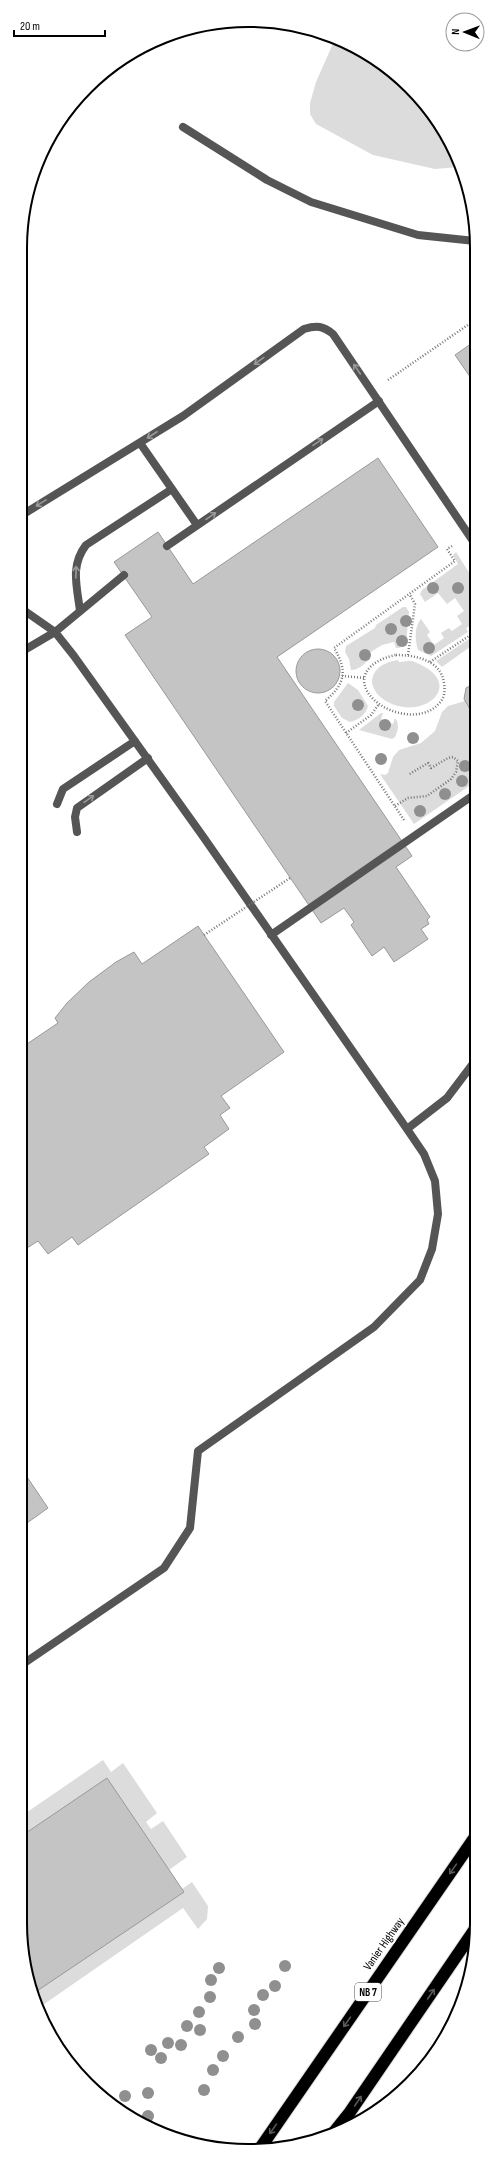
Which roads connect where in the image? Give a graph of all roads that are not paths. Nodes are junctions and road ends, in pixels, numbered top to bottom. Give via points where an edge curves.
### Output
1 (183, 127) dead end
2 (470, 240) edge
3 (378, 401) junction
4 (140, 443) junction
5 (172, 489) junction
6 (27, 512) edge
7 (197, 525) junction
8 (470, 536) edge
9 (167, 546) dead end
10 (124, 575) dead end
11 (80, 611) junction
12 (27, 612) edge
13 (55, 632) junction
14 (27, 649) edge
15 (135, 741) junction
16 (148, 758) junction
17 (470, 797) edge
18 (57, 804) dead end
19 (77, 832) dead end
20 (271, 936) junction
21 (470, 1068) edge
22 (407, 1129) junction
23 (27, 1661) edge
24 (470, 1844) edge
25 (470, 1937) edge
26 (341, 2123) edge
27 (263, 2144) edge

1 - 2 lane via 267,180 311,202 418,235
3 -> 4 lane via 333,334 315,325 304,329 183,416
7 -> 3 lane
3 - 8 lane
4 - 5 lane
4 -> 6 lane
5 - 7 lane
11 -> 5 lane via 75,571 78,556 86,545
7 - 9 lane
10 - 11 lane
11 - 13 lane
12 - 13 lane
13 - 14 lane
13 - 15 lane
15 - 16 lane
15 - 18 lane via 62,789
19 -> 16 lane via 77,808
16 - 20 lane
17 - 20 lane
20 - 22 lane
21 - 22 lane via 447,1098
22 - 23 lane via 424,1154 435,1181 438,1214 432,1249 420,1280 374,1327 198,1451 190,1528 164,1568
24 -> 27 highway, Vanier Highway / NB 7
26 -> 25 highway

